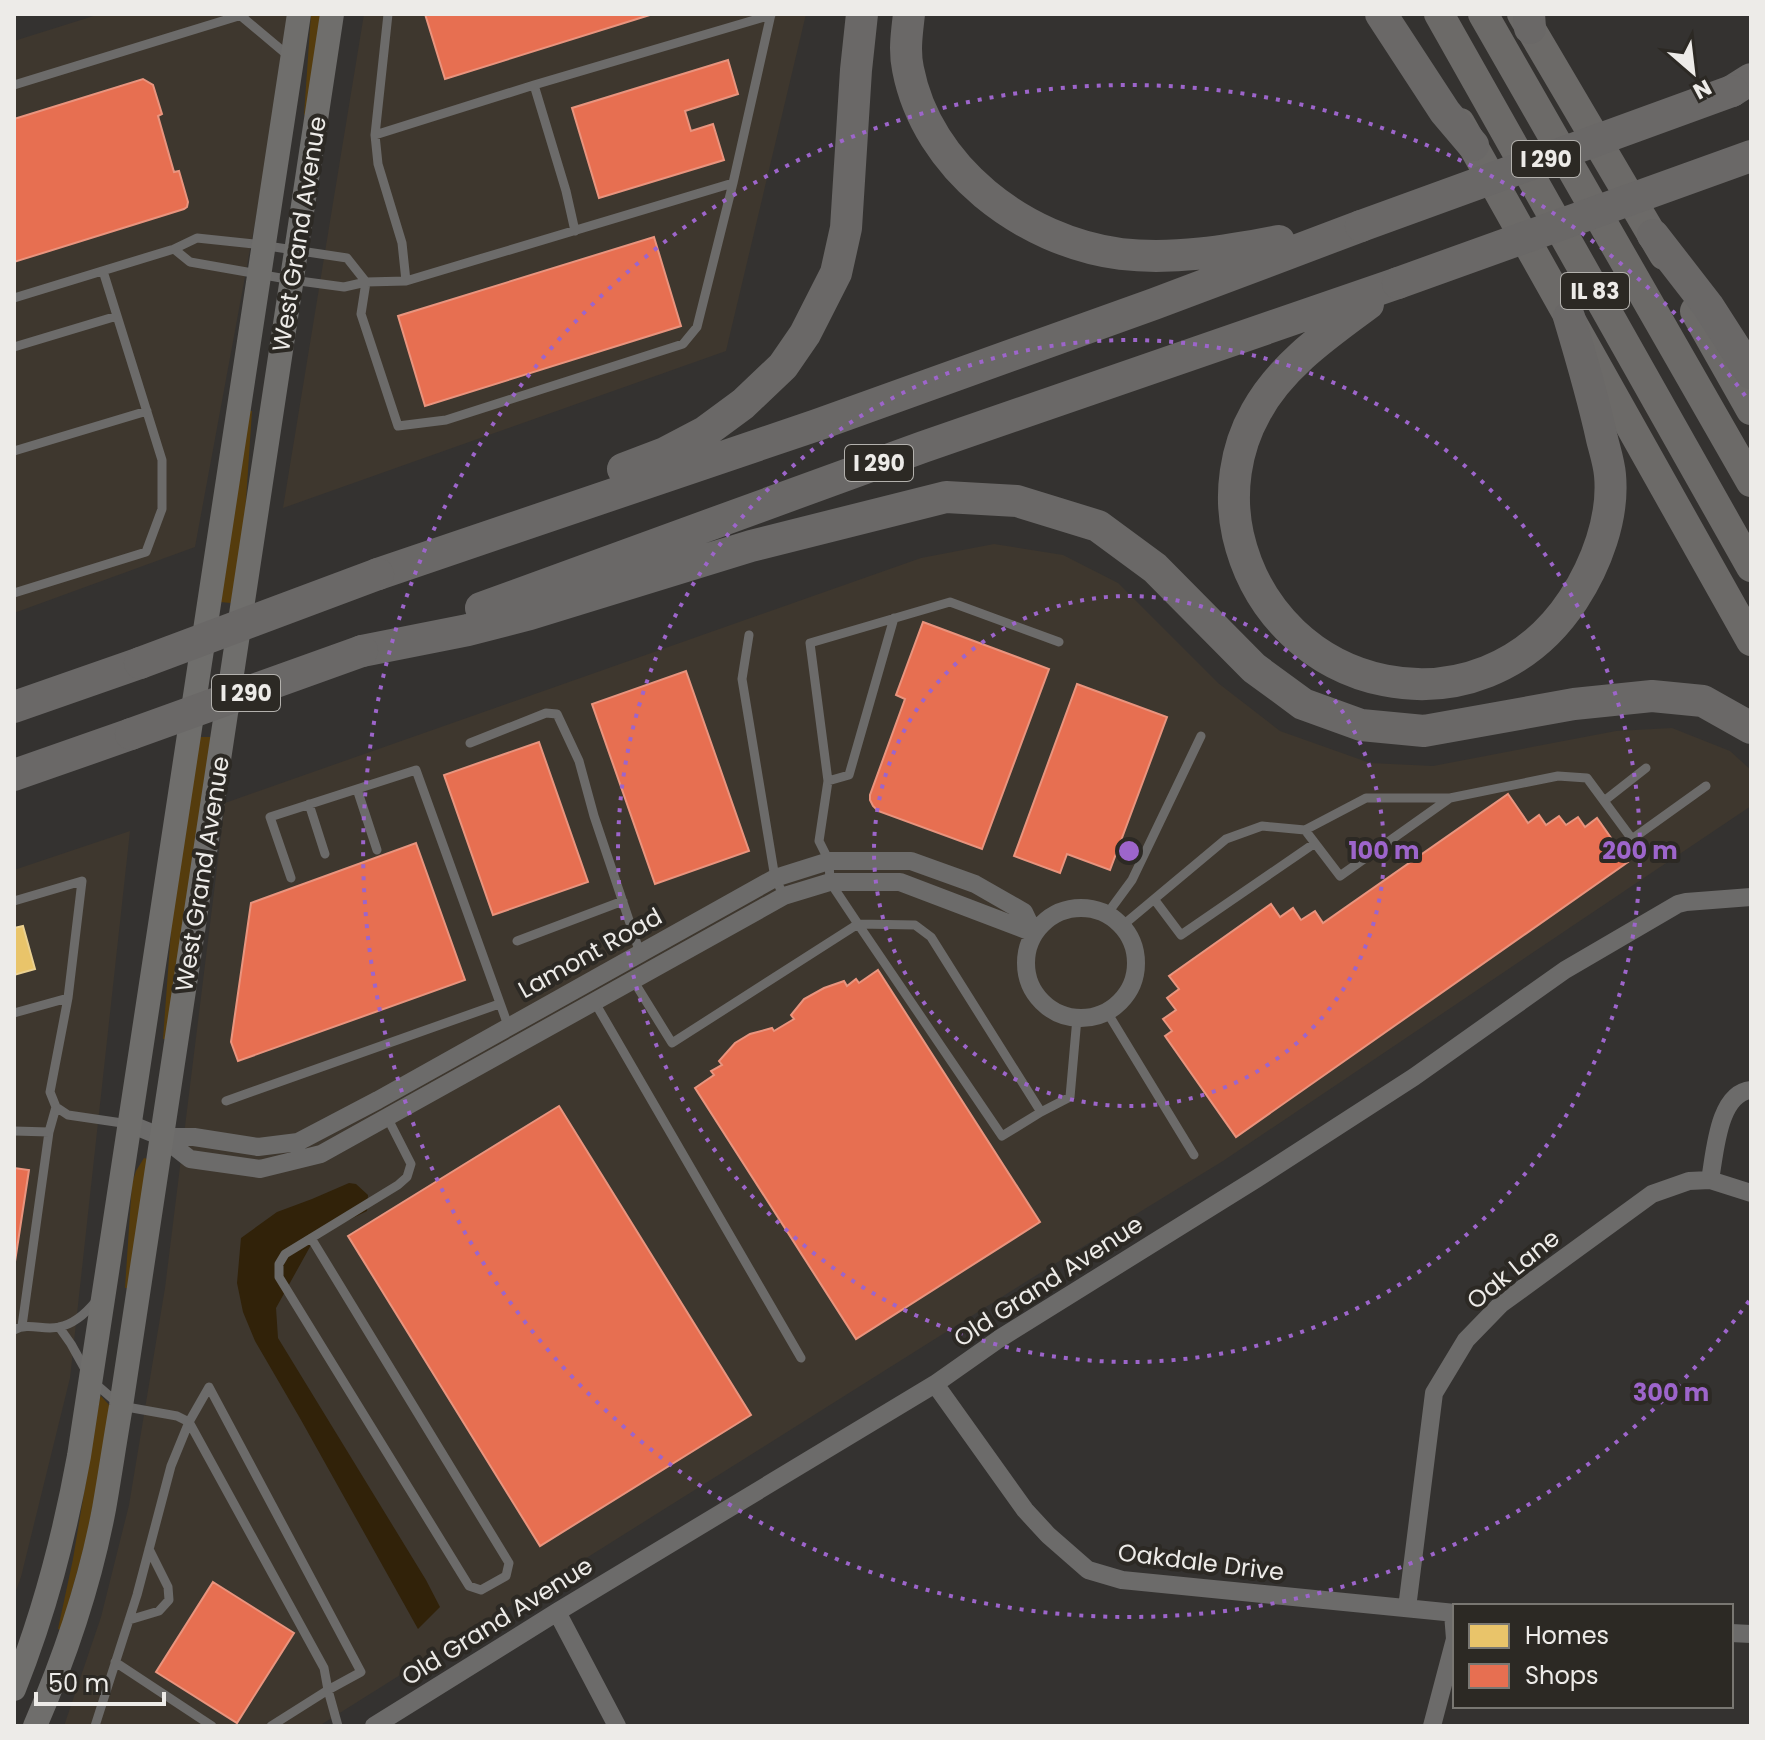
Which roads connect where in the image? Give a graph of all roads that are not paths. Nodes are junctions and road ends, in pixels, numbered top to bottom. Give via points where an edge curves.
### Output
1 (299, 14) edge
2 (332, 14) edge
3 (388, 14) edge
4 (771, 14) edge
5 (862, 14) edge
6 (909, 14) edge
7 (1381, 14) edge
8 (1398, 14) edge
9 (1439, 14) edge
10 (1483, 14) edge
11 (243, 15) edge
12 (1527, 19) edge
13 (292, 58) junction
14 (14, 85) edge
15 (534, 85) junction
16 (1745, 85) edge
17 (375, 135) junction
18 (1473, 145) junction
19 (1751, 156) edge
20 (733, 183) junction
21 (1361, 226) junction
22 (575, 231) junction
23 (1653, 235) junction
24 (263, 246) junction
25 (174, 249) junction
26 (296, 251) junction
27 (103, 271) junction
28 (259, 275) junction
29 (292, 280) junction
30 (406, 281) junction
31 (366, 282) junction
32 (1398, 283) junction
33 (14, 298) edge
34 (117, 316) junction
35 (1569, 317) junction
36 (14, 347) edge
37 (1751, 373) edge
38 (1751, 410) edge
39 (147, 411) junction
40 (14, 451) edge
41 (1751, 482) edge
42 (1751, 567) edge
43 (378, 574) junction
44 (14, 593) edge
45 (894, 618) junction
46 (749, 635) dead end
47 (1751, 641) edge
48 (1059, 642) dead end
49 (362, 651) junction
50 (14, 707) edge
51 (1751, 728) edge
52 (1201, 736) dead end
53 (470, 743) dead end
54 (1646, 768) dead end
55 (14, 775) edge
56 (828, 781) junction
57 (1706, 786) dead end
58 (357, 789) junction
59 (1450, 798) junction
60 (1604, 801) junction
61 (309, 804) junction
62 (1305, 830) junction
63 (1315, 843) junction
64 (377, 850) dead end
65 (325, 854) dead end
66 (829, 861) junction
67 (291, 878) dead end
68 (775, 878) junction
69 (830, 882) junction
70 (975, 884) junction
71 (784, 896) junction
72 (1751, 897) edge
73 (1154, 899) junction
74 (14, 901) edge
75 (623, 901) junction
76 (966, 906) junction
77 (1115, 920) junction
78 (858, 924) junction
79 (1034, 933) junction
80 (517, 941) dead end
81 (640, 953) junction
82 (633, 980) junction
83 (586, 983) junction
84 (68, 998) junction
85 (595, 1002) junction
86 (499, 1004) junction
87 (1107, 1012) junction
88 (14, 1013) edge
89 (1077, 1018) junction
90 (507, 1026) junction
91 (520, 1044) junction
92 (1751, 1090) edge
93 (378, 1100) junction
94 (226, 1101) dead end
95 (56, 1107) junction
96 (1041, 1112) junction
97 (387, 1118) junction
98 (130, 1124) junction
99 (14, 1131) edge
100 (49, 1132) junction
101 (162, 1137) junction
102 (1194, 1155) dead end
103 (1710, 1180) junction
104 (1751, 1193) edge
105 (311, 1238) junction
106 (104, 1290) junction
107 (59, 1327) junction
108 (18, 1328) edge
109 (801, 1358) dead end
110 (91, 1380) junction
111 (935, 1384) junction
112 (121, 1406) junction
113 (189, 1422) junction
114 (149, 1549) junction
115 (1407, 1608) junction
116 (557, 1612) junction
117 (1453, 1613) edge
118 (129, 1620) junction
119 (1453, 1647) edge
120 (115, 1662) junction
121 (14, 1689) edge
122 (328, 1690) junction
123 (35, 1726) edge
124 (95, 1726) edge
125 (212, 1726) edge
126 (271, 1726) edge
127 (338, 1726) edge
128 (374, 1726) edge
129 (617, 1726) edge
130 (1432, 1726) edge

1 - 13 main road, West Grand Avenue
2 - 26 main road, West Grand Avenue
3 - 17 lane
4 - 15 lane
4 - 20 lane
5 - 43 highway via 846,228 836,273 783,366 731,414 665,453 470,526
6 - 21 highway via 907,67 927,124 960,171 1034,226 1091,247 1153,256 1256,246
7 - 18 highway
8 - 18 highway
9 - 42 highway, IL 83
10 - 41 highway, IL 83
11 - 13 lane
11 - 14 lane
12 - 23 highway
13 - 24 main road, West Grand Avenue
15 - 17 lane
15 - 22 lane
16 - 21 highway, I 290, bridge
17 - 30 lane
18 - 35 highway
19 - 32 highway, I 290, bridge
20 - 22 lane
20 - 31 lane via 697,327 683,344 446,420 398,426 361,314
21 - 43 highway, I 290 via 832,420
22 - 30 lane
23 - 37 highway
23 - 38 highway
24 - 25 lane via 197,238
24 - 26 lane
24 - 28 main road, West Grand Avenue
25 - 27 lane
25 - 28 lane via 190,262
26 - 29 main road, West Grand Avenue
26 - 31 lane via 347,258
27 - 33 lane
27 - 34 lane
28 - 29 lane
28 - 98 main road, West Grand Avenue
29 - 31 lane via 344,287
29 - 101 main road, West Grand Avenue
30 - 31 lane
32 - 35 highway via 1285,371 1246,432 1234,485 1242,551 1272,610 1328,660 1378,680 1441,683 1503,664 1548,632 1580,589 1603,535 1610,475
32 - 49 highway, I 290 via 923,447
34 - 36 lane
34 - 39 lane
35 - 47 highway
39 - 40 lane
39 - 44 lane via 162,460 162,509 146,552
43 - 50 highway, I 290, bridge
45 - 48 lane via 950,602
45 - 56 lane via 849,775
45 - 56 lane via 810,643
46 - 68 lane via 742,679
49 - 51 highway via 530,614 751,546 946,497 989,499 1017,501 1098,526 1155,568 1254,668 1303,704 1361,725 1424,731 1652,696 1703,701
49 - 55 highway, I 290, bridge
52 - 77 lane
53 - 75 lane via 546,713 557,714 579,761
54 - 60 lane
56 - 66 lane via 819,841
57 - 60 lane via 1632,839
58 - 61 lane
58 - 64 lane
58 - 86 lane via 416,770
59 - 60 lane via 1558,776 1587,778
59 - 62 lane via 1366,798
59 - 63 lane via 1340,876
61 - 65 lane
61 - 67 lane via 270,817
62 - 63 lane
62 - 73 lane via 1262,826 1226,839
63 - 73 lane via 1181,935
66 - 68 street, Lamont Road
66 - 69 lane
66 - 70 street, Lamont Road via 911,861
68 - 71 lane
68 - 81 street, Lamont Road
69 - 71 street, Lamont Road
69 - 76 street, Lamont Road via 900,882
69 - 78 lane
70 - 76 lane
70 - 79 street, Lamont Road via 1024,912
71 - 82 street, Lamont Road
72 - 111 street, Old Grand Avenue via 1678,904 1565,970 1414,1077
73 - 77 lane
74 - 84 lane via 82,881
75 - 80 lane
75 - 81 lane
76 - 79 street, Lamont Road
77 - 79 street via 1092,908 1075,908 1045,920
77 - 87 street via 1131,940 1135,972 1130,988
78 - 82 lane via 672,1043
78 - 96 lane via 915,925 931,937
78 - 96 lane via 1002,1136
79 - 89 street via 1025,969 1031,988 1058,1014
81 - 83 street, Lamont Road
82 - 85 street, Lamont Road
83 - 85 lane
83 - 90 street, Lamont Road
84 - 88 lane
84 - 95 lane via 50,1092
85 - 91 street, Lamont Road
85 - 109 lane
86 - 90 lane
86 - 94 lane
87 - 89 street
87 - 102 lane
89 - 96 lane via 1070,1097
90 - 91 lane
90 - 93 street, Lamont Road
91 - 97 street, Lamont Road
92 - 103 street via 1730,1099
93 - 97 lane
93 - 101 street, Lamont Road via 298,1142 258,1147
95 - 98 lane via 68,1115
95 - 100 lane
97 - 101 street, Lamont Road via 321,1154 260,1169 190,1159
97 - 105 lane via 411,1164 407,1177
98 - 101 street, Lamont Road
98 - 106 main road, West Grand Avenue
99 - 100 lane
100 - 108 lane
101 - 112 main road, West Grand Avenue
103 - 104 street, Oak Lane
103 - 115 street, Oak Lane via 1689,1181 1644,1199 1501,1304 1466,1340 1434,1393
105 - 105 lane via 509,1563 506,1576 481,1590 469,1586 279,1277 285,1254
106 - 107 lane via 86,1313
106 - 110 main road, West Grand Avenue
107 - 108 lane
107 - 110 lane
110 - 112 lane
110 - 121 main road, West Grand Avenue via 58,1558
111 - 115 street, Oakdale Drive via 1025,1510 1088,1570 1122,1580
111 - 116 street, Old Grand Avenue
112 - 113 lane
112 - 123 main road, West Grand Avenue via 87,1580
113 - 114 lane
113 - 122 lane via 324,1668
113 - 122 lane via 209,1387 361,1672
114 - 118 lane
114 - 118 lane via 169,1600 159,1611
115 - 117 street, Oakdale Drive
116 - 128 street, Old Grand Avenue
116 - 129 street
118 - 120 lane
119 - 130 street
120 - 124 lane
120 - 125 lane
122 - 126 lane
122 - 127 lane

